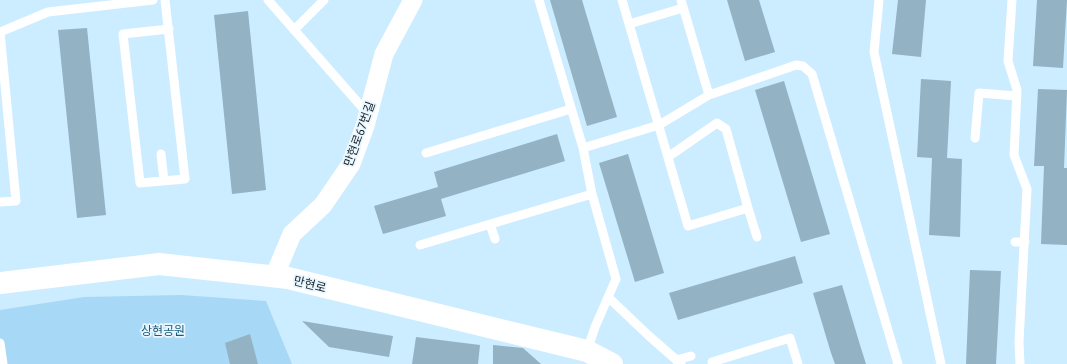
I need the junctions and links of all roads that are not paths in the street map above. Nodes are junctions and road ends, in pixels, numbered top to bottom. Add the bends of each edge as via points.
1 (152, 0) edge
2 (165, 0) edge
3 (268, 0) edge
4 (324, 0) edge
5 (413, 0) edge
6 (539, 0) edge
7 (622, 0) edge
8 (879, 0) edge
9 (1012, 0) edge
10 (682, 4) edge
11 (629, 24) junction
12 (169, 29) junction
13 (294, 30) junction
14 (0, 32) edge
15 (1, 58) edge
16 (709, 95) junction
17 (1017, 96) junction
18 (571, 110) junction
19 (368, 114) junction
20 (659, 125) junction
21 (975, 138) dead end
22 (583, 148) junction
23 (426, 153) dead end
24 (161, 154) dead end
25 (668, 157) junction
26 (164, 181) junction
27 (592, 194) junction
28 (0, 202) edge
29 (748, 208) junction
30 (490, 224) junction
31 (757, 237) dead end
32 (495, 239) dead end
33 (1015, 242) dead end
34 (1025, 242) junction
35 (420, 245) dead end
36 (274, 277) junction
37 (0, 283) edge
38 (608, 297) junction
39 (0, 343) edge
40 (691, 356) dead end
41 (587, 358) edge
42 (679, 362) edge
43 (712, 362) dead end
44 (3, 364) edge
45 (612, 364) edge
46 (798, 364) edge
47 (898, 364) edge
48 (941, 364) edge
49 (1020, 364) edge

1 - 14 lane via 48,12
2 - 12 lane
3 - 13 lane
4 - 13 lane
5 - 19 street, 만현로67번길 via 384,54
6 - 18 lane
7 - 11 lane
8 - 48 lane via 874,52
9 - 17 lane via 1008,62
10 - 11 lane
10 - 16 lane
11 - 20 lane
12 - 26 lane via 185,179
12 - 26 lane via 123,34 140,183
13 - 19 lane
14 - 15 lane
15 - 28 lane via 16,201
16 - 20 lane
16 - 47 lane via 796,65 803,66 812,74
17 - 21 lane via 979,93
17 - 34 lane via 1014,155 1027,189
18 - 22 lane
18 - 23 lane
19 - 36 street, 만현로67번길 via 351,164 323,204 292,234
20 - 22 lane
20 - 25 lane
22 - 27 lane
24 - 26 lane
25 - 29 lane via 688,226
25 - 29 lane via 717,123 726,129
27 - 30 lane
27 - 38 lane via 616,279
29 - 31 lane
30 - 32 lane
30 - 35 lane
33 - 34 lane
34 - 49 lane
36 - 37 street, 만현로 via 159,264
36 - 41 street, 만현로 via 296,280
38 - 41 lane
38 - 42 lane
39 - 44 lane
40 - 42 lane
41 - 45 street, 만현로
43 - 46 lane via 790,338

